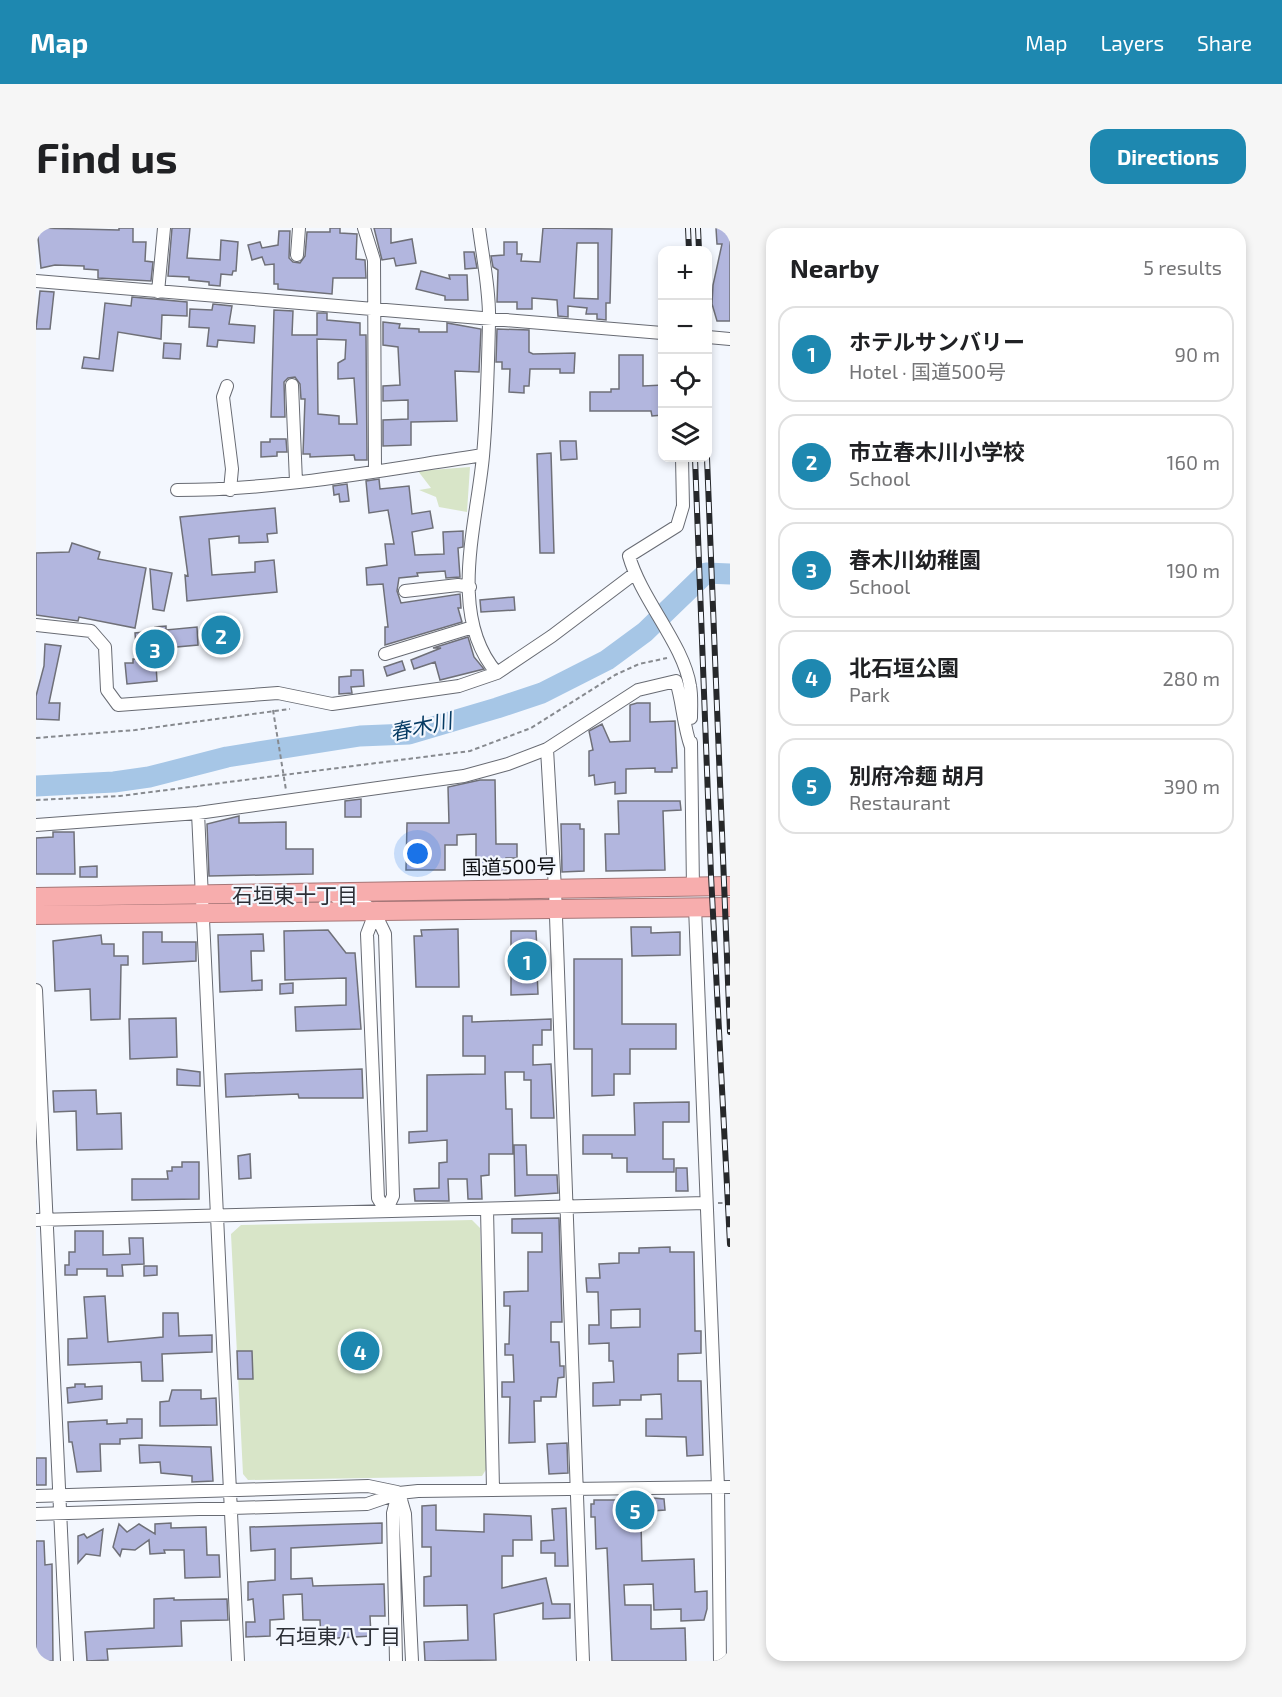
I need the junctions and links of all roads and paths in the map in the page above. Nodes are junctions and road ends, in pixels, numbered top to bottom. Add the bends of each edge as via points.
1 (164, 228) edge
2 (299, 228) edge
3 (364, 228) edge
4 (479, 228) edge
5 (297, 255) dead end
6 (36, 281) edge
7 (158, 292) junction
8 (373, 311) junction
9 (490, 320) junction
10 (658, 333) edge
11 (712, 337) edge
12 (730, 339) edge
13 (292, 385) dead end
14 (227, 386) dead end
15 (483, 455) junction
16 (682, 462) edge
17 (375, 471) junction
18 (296, 482) junction
19 (177, 490) dead end
20 (230, 490) junction
21 (635, 576) junction
22 (470, 587) junction
23 (405, 591) dead end
24 (36, 625) edge
25 (473, 627) junction
26 (385, 654) dead end
27 (679, 656) junction
28 (497, 673) junction
29 (297, 708) dead end
30 (273, 710) junction
31 (36, 738) edge
32 (691, 747) junction
33 (547, 749) junction
34 (284, 775) junction
35 (287, 798) junction
36 (36, 800) edge
37 (198, 813) junction
38 (36, 825) edge
39 (730, 886) edge
40 (693, 888) junction
41 (555, 889) junction
42 (402, 891) junction
43 (318, 892) junction
44 (36, 897) edge
45 (202, 903) junction
46 (695, 907) junction
47 (730, 907) edge
48 (556, 909) junction
49 (375, 911) junction
50 (36, 915) edge
51 (36, 990) edge
52 (706, 1203) junction
53 (566, 1207) junction
54 (487, 1209) junction
55 (386, 1211) junction
56 (216, 1216) junction
57 (41, 1220) edge
58 (724, 1487) edge
59 (493, 1489) junction
60 (576, 1490) junction
61 (228, 1491) junction
62 (399, 1492) junction
63 (59, 1495) junction
64 (36, 1496) edge
65 (229, 1509) junction
66 (60, 1514) junction
67 (36, 1515) edge
68 (67, 1661) edge
69 (238, 1661) edge
70 (396, 1661) edge
71 (412, 1661) edge
72 (583, 1661) edge
73 (720, 1661) edge

1 - 7 street
2 - 5 street
3 - 8 street via 374,260
4 - 9 street
6 - 7 street
7 - 8 street
8 - 9 street
8 - 17 street
9 - 10 street
9 - 15 street
11 - 12 street
13 - 18 street
14 - 20 street via 223,397 232,469
15 - 17 street
15 - 22 street
16 - 21 street via 683,506 677,526 629,556
17 - 18 street
18 - 20 street
19 - 20 street
21 - 27 street
21 - 28 street
22 - 23 street
22 - 25 street
24 - 28 street via 91,631 105,647 107,690 118,705 278,693 332,704 441,690
25 - 26 street
25 - 28 street
27 - 32 street via 690,685
27 - 34 path via 639,664 531,728 470,751
29 - 30 path
30 - 31 path via 135,730
30 - 34 path
32 - 33 street via 676,681 638,690
32 - 40 street
33 - 35 street via 464,776
33 - 41 street
34 - 35 path
34 - 36 path via 120,796
35 - 37 street
37 - 38 street
37 - 45 street
39 - 40 highway, 国道500号
40 - 41 highway, 国道500号
41 - 42 highway, 国道500号
41 - 48 street
42 - 43 highway, 国道500号
42 - 49 street via 388,896
43 - 45 highway, 国道500号
43 - 49 street via 365,903
44 - 45 highway, 国道500号
45 - 49 highway, 国道500号
45 - 50 highway, 国道500号
45 - 56 street
46 - 47 highway, 国道500号
46 - 48 highway, 国道500号
46 - 52 street
48 - 49 highway, 国道500号
48 - 53 street
49 - 55 street via 385,934 393,1196
49 - 55 street via 367,934 378,1198
51 - 57 street
52 - 53 street
52 - 58 street
53 - 54 street
53 - 60 street
54 - 55 street
54 - 59 street
55 - 56 street
56 - 57 street
56 - 61 street
57 - 63 street
58 - 60 street
58 - 73 street
59 - 60 street
59 - 62 street
60 - 72 street
61 - 62 street via 368,1486
61 - 63 street
61 - 65 street
62 - 65 street via 367,1504
62 - 70 street via 393,1513
62 - 71 street via 405,1514
63 - 64 street
63 - 66 street
65 - 66 street
65 - 69 street
66 - 67 street
66 - 68 street

